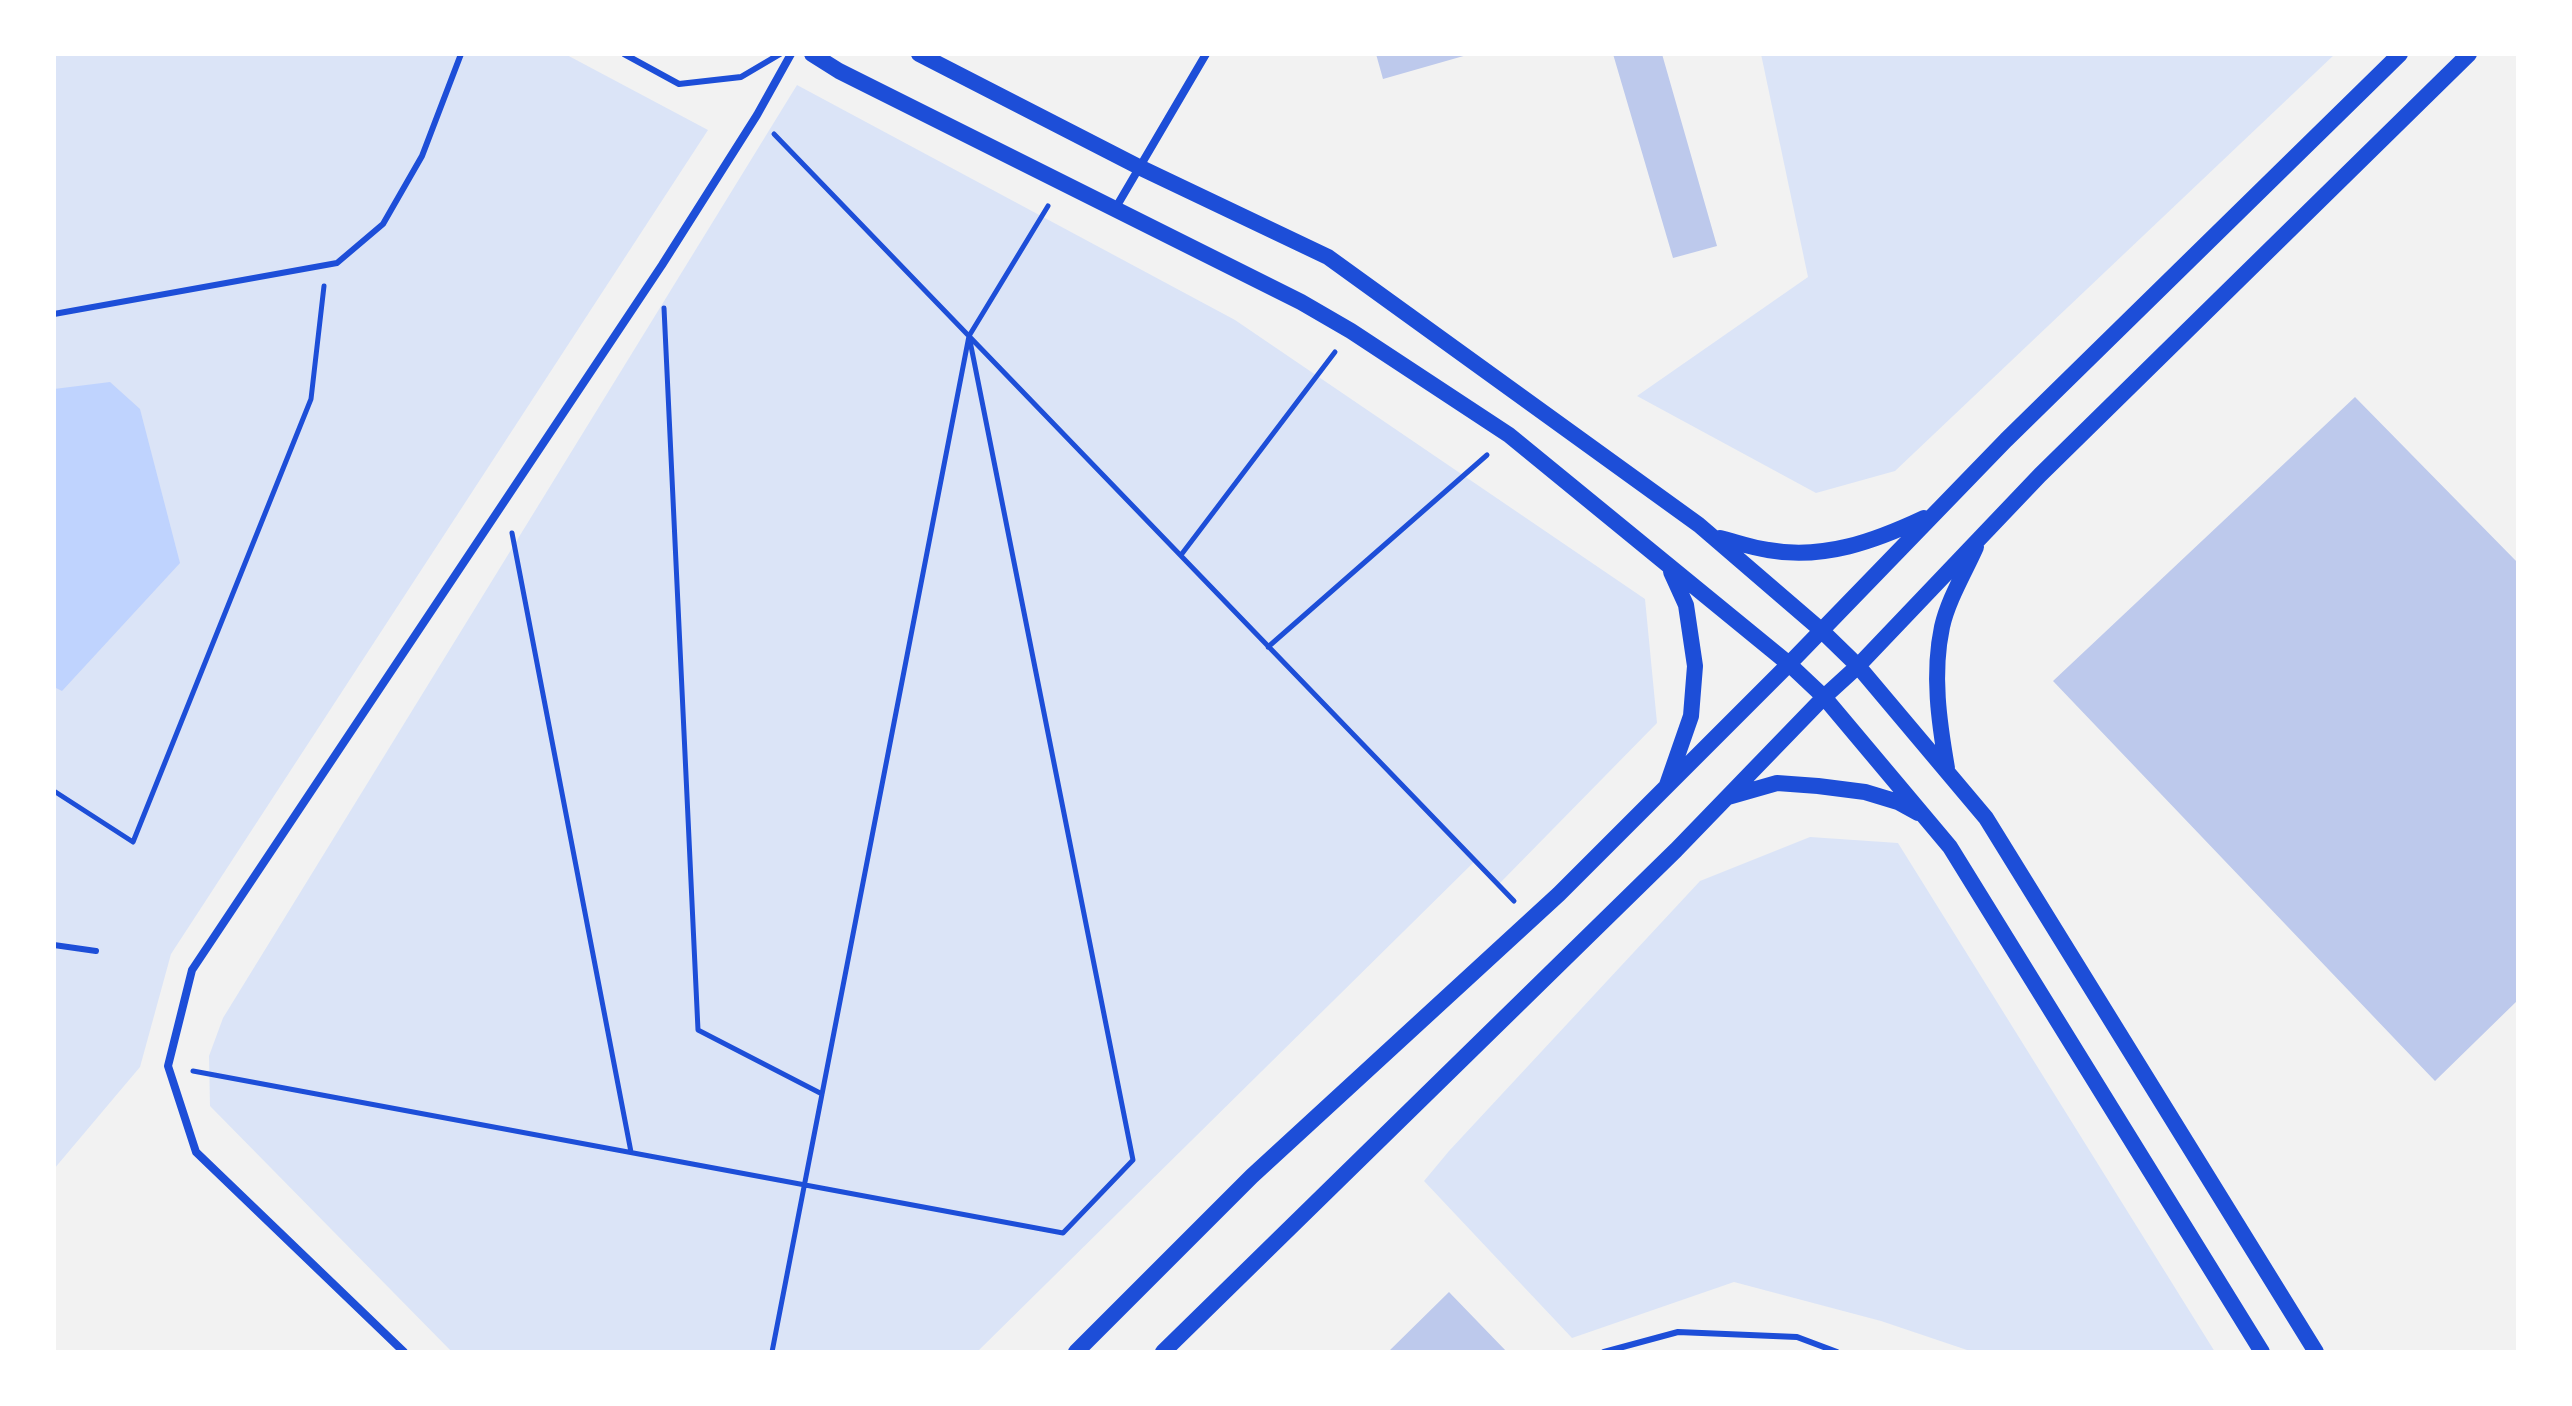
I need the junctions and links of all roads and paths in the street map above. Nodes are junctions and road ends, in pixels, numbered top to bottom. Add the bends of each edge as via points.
1 (461, 54) edge
2 (624, 54) edge
3 (780, 54) edge
4 (791, 54) edge
5 (812, 54) edge
6 (919, 54) edge
7 (1206, 54) edge
8 (2400, 54) edge
9 (2469, 54) edge
10 (757, 115) junction
11 (1139, 167) junction
12 (1062, 183) junction
13 (1114, 210) junction
14 (662, 265) junction
15 (326, 266) junction
16 (54, 314) edge
17 (1351, 331) junction
18 (969, 336) junction
19 (1509, 435) junction
20 (506, 500) junction
21 (1936, 512) junction
22 (1981, 535) junction
23 (1714, 536) junction
24 (1181, 555) junction
25 (1669, 567) junction
26 (1821, 630) junction
27 (1268, 647) junction
28 (1789, 664) junction
29 (1858, 666) junction
30 (1824, 697) junction
31 (1947, 769) junction
32 (1666, 788) junction
33 (54, 791) edge
34 (1727, 797) junction
35 (1929, 819) junction
36 (1531, 919) junction
37 (54, 945) edge
38 (96, 951) dead end
39 (168, 1066) junction
40 (822, 1094) junction
41 (631, 1152) junction
42 (805, 1185) junction
43 (404, 1352) edge
44 (772, 1352) edge
45 (1076, 1352) edge
46 (1163, 1352) edge
47 (1604, 1352) edge
48 (1837, 1352) edge
49 (2262, 1352) edge
50 (2316, 1352) edge

1 - 15 lane via 422,156 383,224 337,263
2 - 3 lane via 679,84 741,77
4 - 10 street
5 - 12 main road
6 - 11 main road
7 - 11 street
8 - 21 main road
9 - 22 main road
10 - 14 street
10 - 18 path
11 - 13 street
11 - 23 main road via 1328,257
12 - 13 main road
12 - 18 path
13 - 17 main road
14 - 20 street
14 - 40 path via 698,1030
15 - 16 lane
15 - 33 path via 311,399 133,842
17 - 19 main road
17 - 24 path
18 - 24 path
18 - 40 path
18 - 42 path via 1133,1160 1063,1233
19 - 25 main road
19 - 27 path
20 - 39 street via 192,970
20 - 41 path
21 - 23 main road via 1882,538 1813,554 1769,551
21 - 26 main road
22 - 29 main road
22 - 31 main road via 1942,625 1937,677
23 - 26 main road
24 - 27 path
25 - 28 main road
25 - 32 main road via 1686,605 1695,666 1691,716
26 - 28 main road
26 - 29 main road
27 - 36 path
28 - 30 main road
28 - 32 main road
29 - 30 main road
29 - 31 main road
30 - 34 main road
30 - 35 main road
31 - 50 main road via 1986,818
32 - 36 main road
34 - 35 main road via 1777,783 1818,786 1865,792
34 - 46 main road
35 - 49 main road
36 - 45 main road via 1252,1176
37 - 38 lane
39 - 41 path
39 - 43 street via 196,1152
40 - 42 path
41 - 42 path
42 - 44 path
47 - 48 lane via 1678,1332 1797,1337

